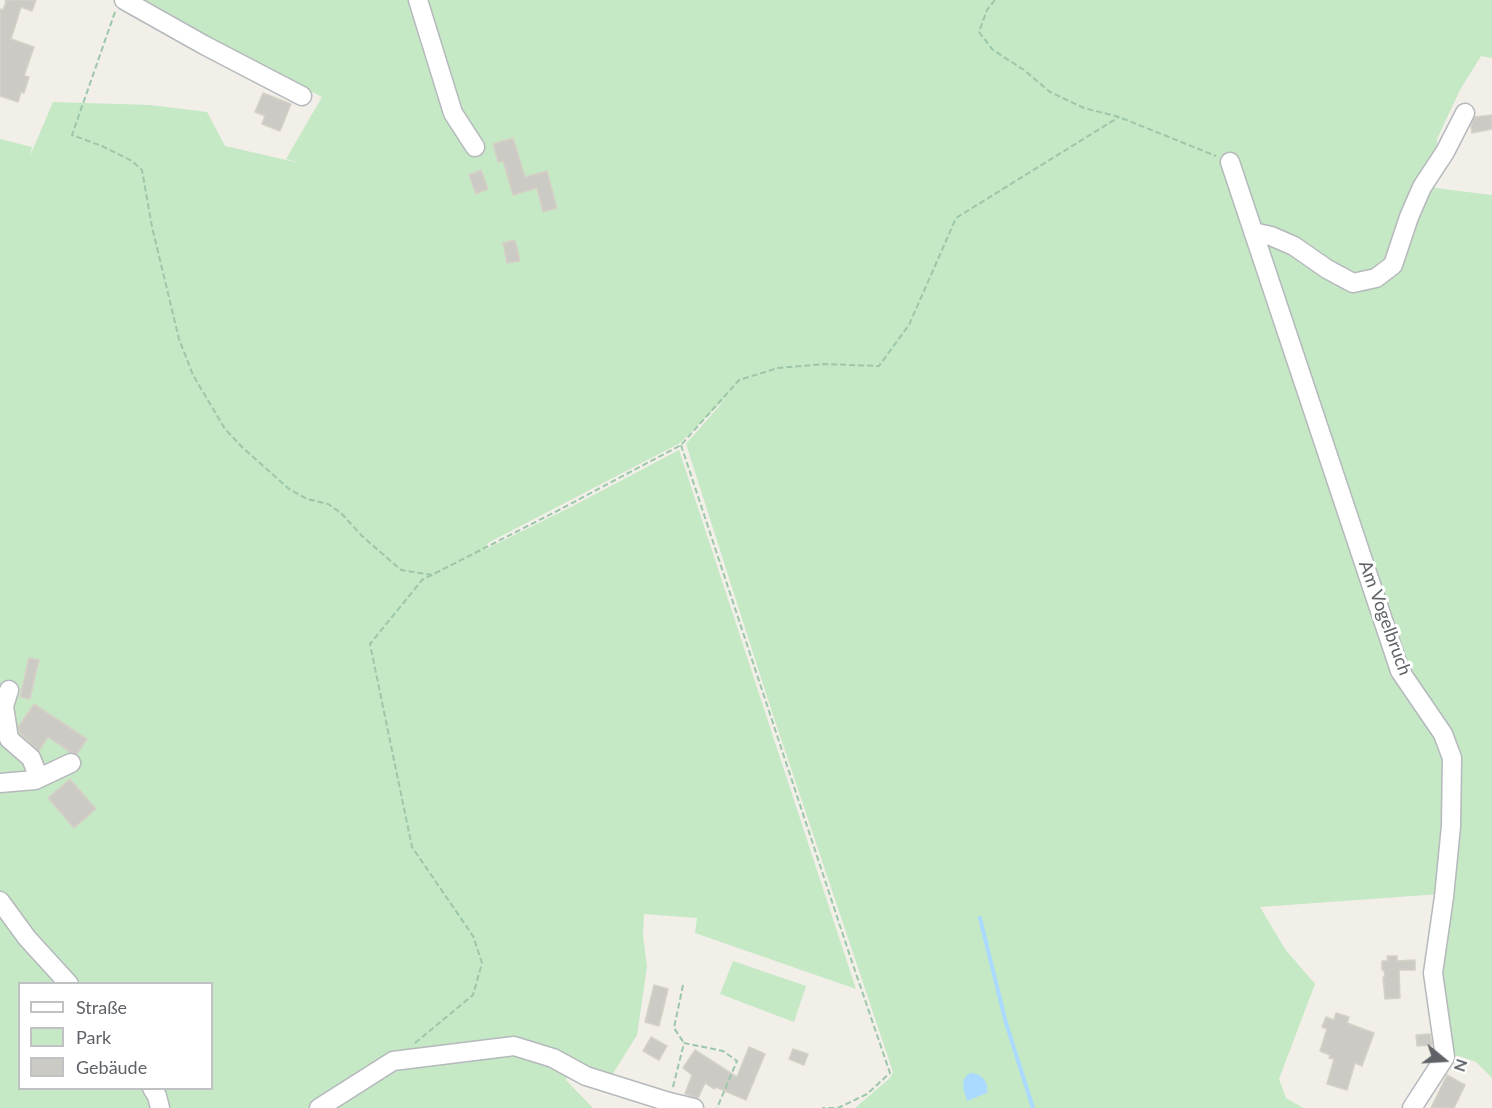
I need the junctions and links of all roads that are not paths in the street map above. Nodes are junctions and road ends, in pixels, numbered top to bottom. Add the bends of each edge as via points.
1 (418, 0) edge
2 (120, 6) edge
3 (302, 96) dead end
4 (1465, 113) dead end
5 (474, 147) dead end
6 (1230, 162) road end
7 (1253, 232) junction
8 (9, 690) dead end
9 (71, 763) dead end
10 (39, 778) junction
11 (0, 783) edge
12 (0, 901) edge
13 (67, 982) edge
14 (153, 1090) edge
15 (160, 1108) edge
16 (319, 1108) edge
17 (693, 1108) edge
18 (1412, 1108) edge

1 - 5 street via 453,113
2 - 3 street
4 - 7 street via 1422,187 1393,265 1376,278 1353,283 1294,246
6 - 7 street, Am Vogelbruch
7 - 18 street, Am Vogelbruch via 1400,672 1443,734 1452,758 1451,826 1433,973 1445,1057
8 - 10 street via 4,706 9,739 31,758
9 - 10 street
10 - 11 street
12 - 13 street
14 - 15 street
16 - 17 street via 393,1061 514,1046 553,1058 586,1076

